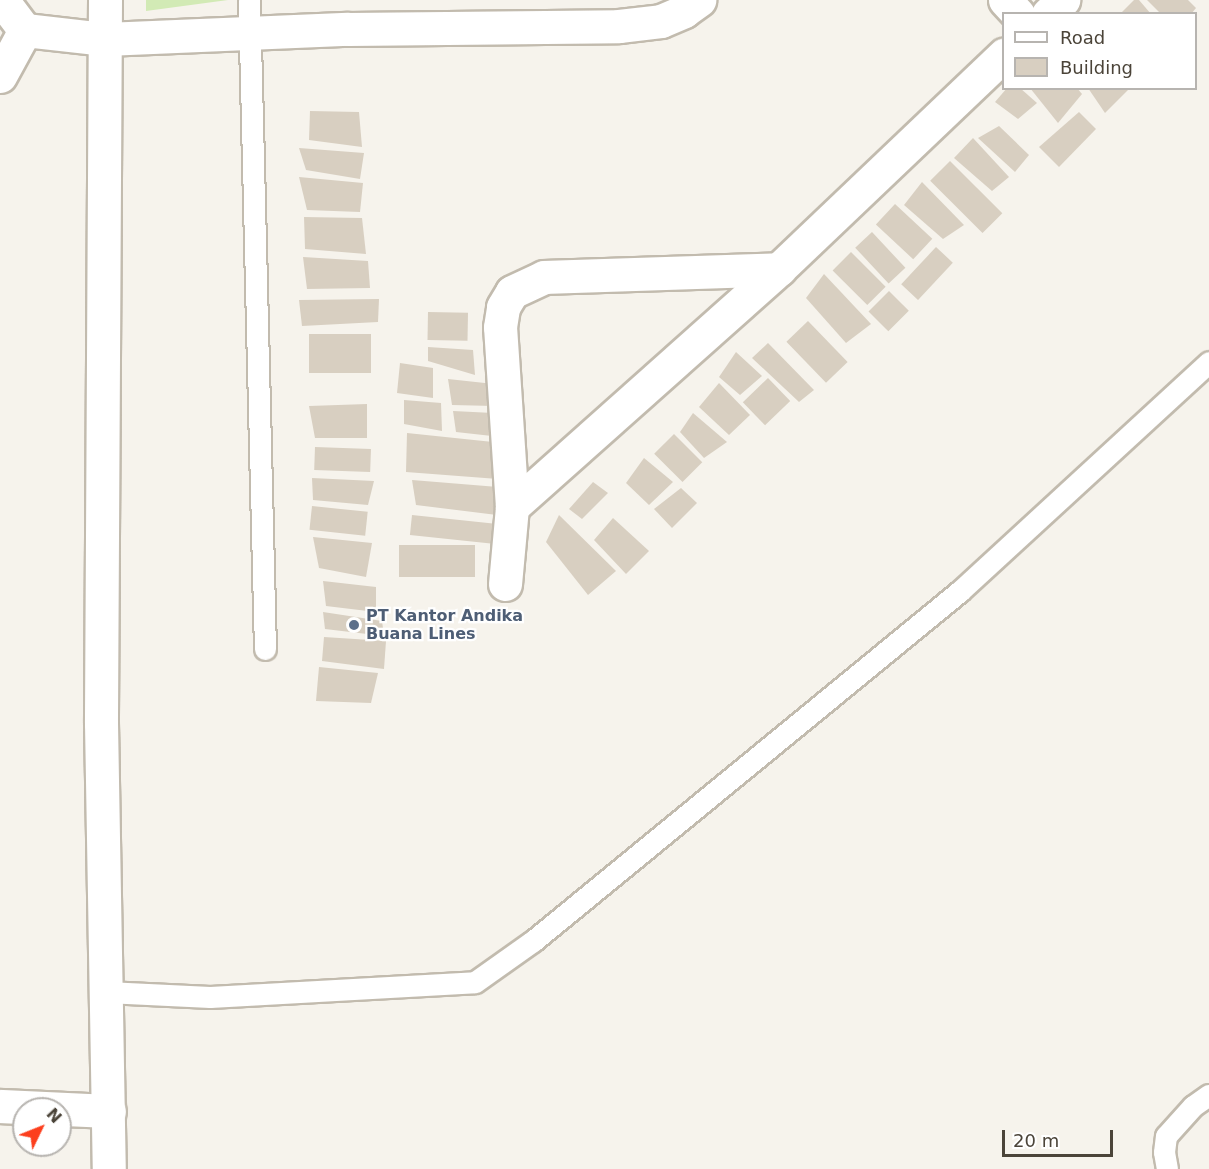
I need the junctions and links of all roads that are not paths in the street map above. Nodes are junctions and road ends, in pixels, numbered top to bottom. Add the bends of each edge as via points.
1 (2, 0) edge
2 (105, 0) edge
3 (249, 0) edge
4 (699, 0) edge
5 (1005, 0) edge
6 (1063, 0) edge
7 (1015, 12) edge
8 (1050, 12) edge
9 (25, 30) junction
10 (248, 33) junction
11 (105, 39) junction
12 (1002, 57) edge
13 (0, 76) edge
14 (778, 269) junction
15 (1209, 362) edge
16 (512, 507) junction
17 (505, 584) dead end
18 (265, 649) dead end
19 (106, 992) junction
20 (1209, 1095) edge
21 (0, 1106) edge
22 (109, 1111) junction
23 (109, 1169) edge
24 (1167, 1169) edge

1 - 9 street
2 - 11 street
3 - 10 lane
4 - 10 street via 661,21 620,26
5 - 7 street
6 - 8 street
9 - 11 street
9 - 13 street
10 - 11 street
10 - 18 lane
11 - 19 street via 101,723
12 - 14 street
14 - 16 street
14 - 16 street via 544,277 512,292 503,308 501,327
15 - 19 lane via 960,591 533,941 475,982 210,996
16 - 17 street
19 - 22 street
20 - 24 lane via 1193,1106 1166,1136
21 - 22 street
22 - 23 street

